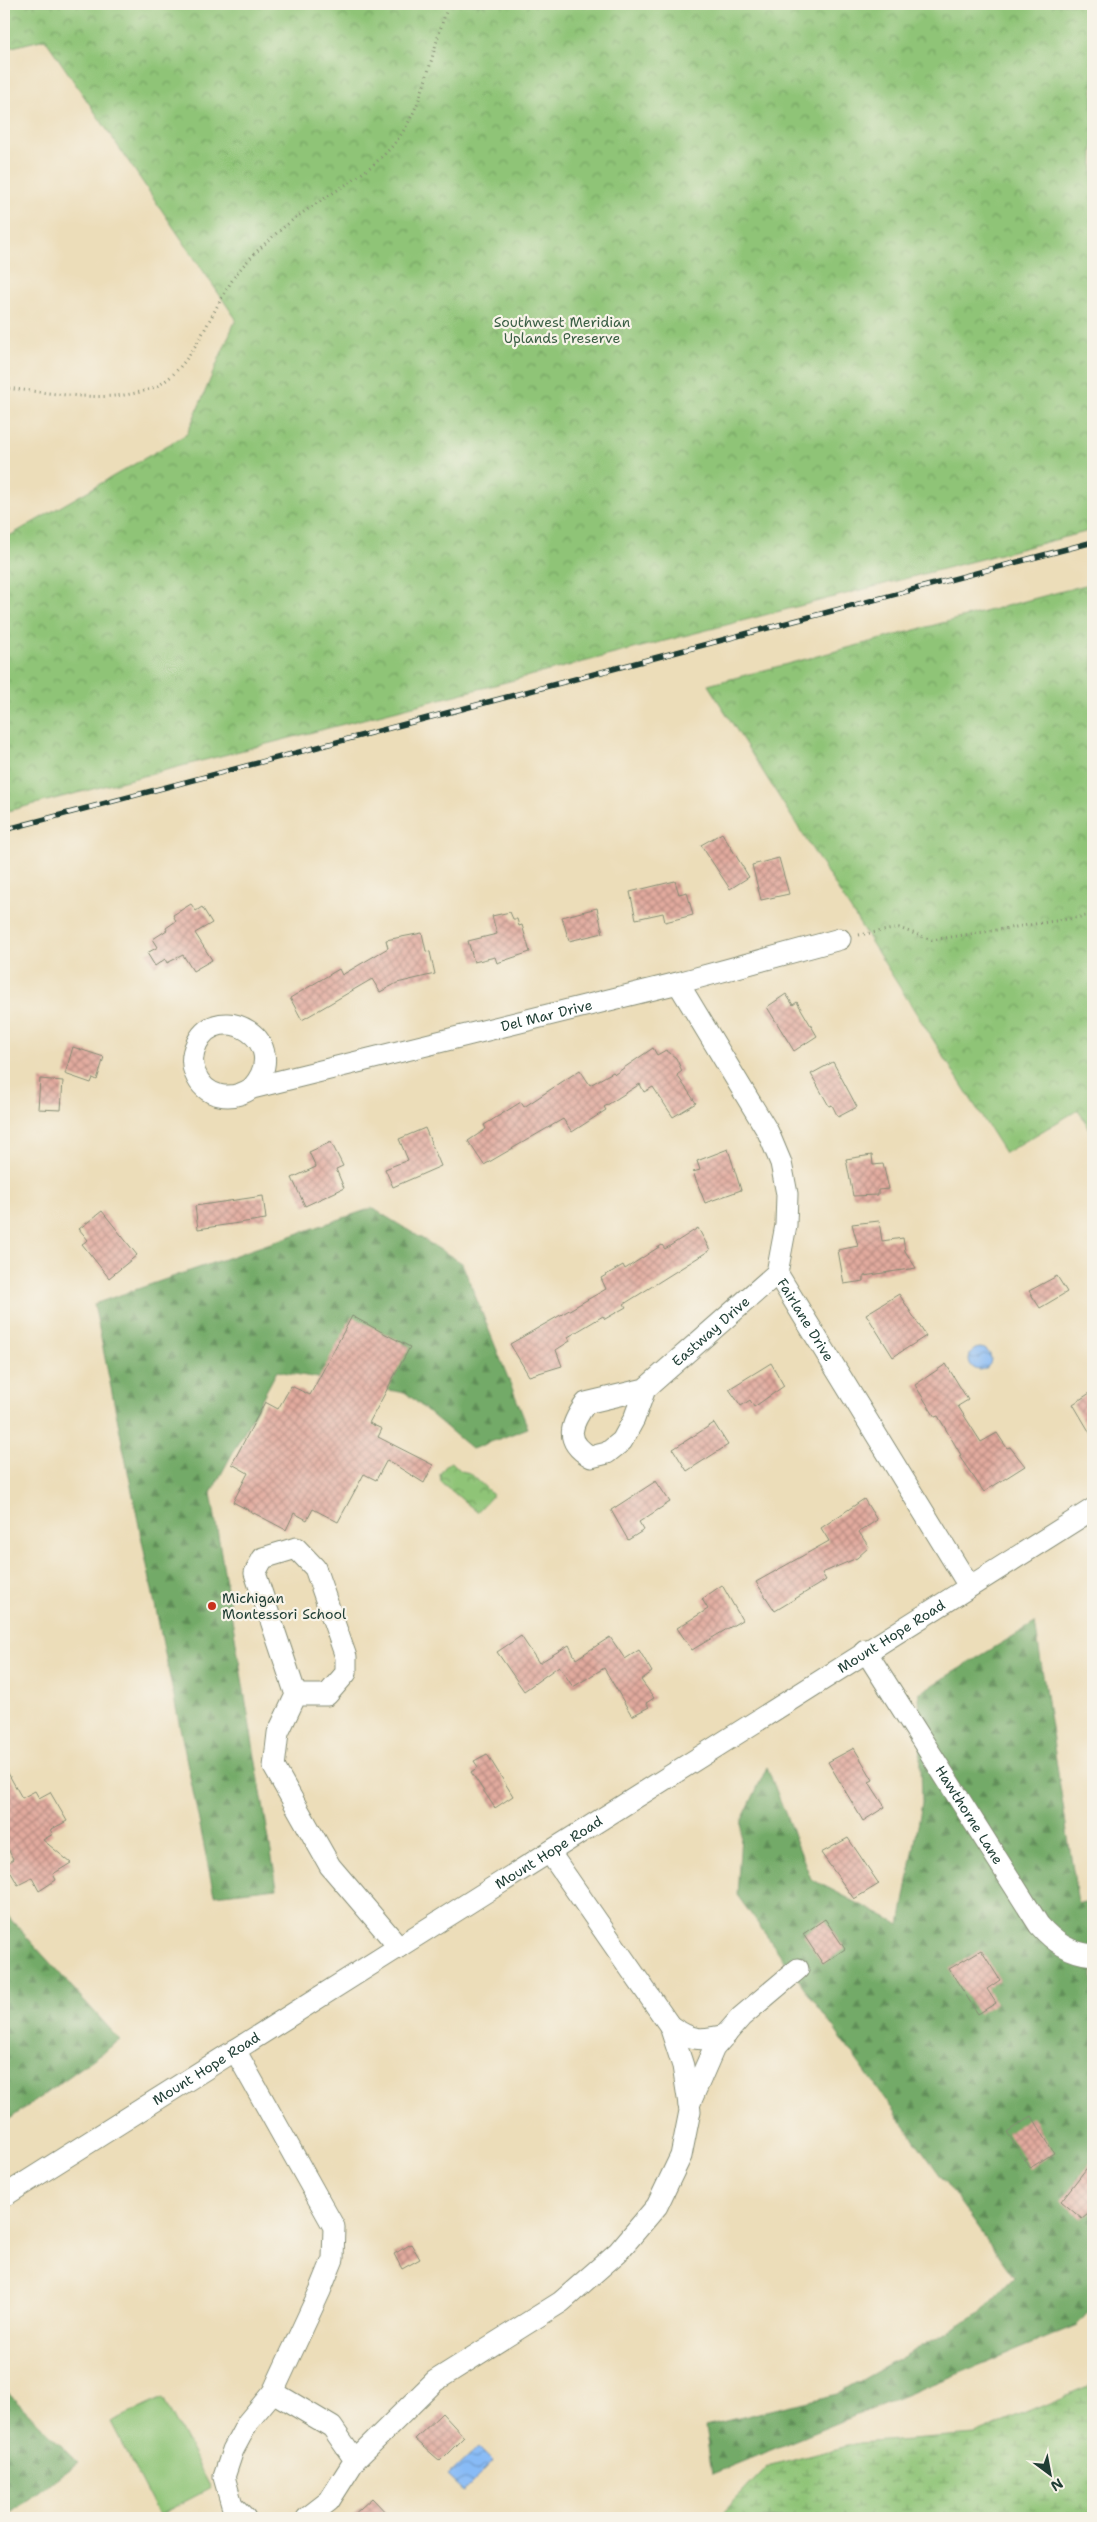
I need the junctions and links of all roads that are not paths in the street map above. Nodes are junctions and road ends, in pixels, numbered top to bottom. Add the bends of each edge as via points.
1 (840, 939) road end
2 (678, 983) junction
3 (252, 1088) dead end
4 (776, 1273) junction
5 (645, 1390) dead end
6 (1093, 1509) edge
7 (969, 1586) junction
8 (865, 1650) junction
9 (296, 1695) junction
10 (550, 1852) junction
11 (400, 1948) junction
12 (1093, 1955) edge
13 (798, 1969) dead end
14 (670, 2026) junction
15 (726, 2035) junction
16 (235, 2050) junction
17 (689, 2105) junction
18 (4, 2196) edge
19 (273, 2392) junction
20 (355, 2460) junction
21 (245, 2518) edge
22 (307, 2518) edge

1 - 2 street, Del Mar Drive
2 - 3 street, Del Mar Drive
2 - 4 street, Fairlane Drive via 768,1132 781,1163 787,1194 786,1225
4 - 5 street, Eastway Drive
4 - 7 street, Fairlane Drive
6 - 7 street, Mount Hope Road
7 - 8 street, Mount Hope Road
8 - 10 street, Mount Hope Road
8 - 12 street, Hawthorne Lane via 1039,1925 1062,1946
9 - 9 street via 327,1695 346,1673 346,1657 315,1568 296,1548 263,1558 256,1573
9 - 11 street via 278,1733 274,1768 330,1866
10 - 11 street, Mount Hope Road
10 - 14 street
11 - 16 street, Mount Hope Road
13 - 15 street via 741,2017
14 - 15 street via 695,2040
14 - 17 street via 683,2066
15 - 17 street via 707,2060
16 - 18 street, Mount Hope Road
16 - 19 street via 334,2227 333,2259
17 - 20 street via 681,2156 669,2181 656,2206 618,2252 561,2302 435,2381
19 - 20 street via 332,2427
19 - 21 street via 248,2422 233,2450 224,2477 232,2505
20 - 22 street via 329,2501

